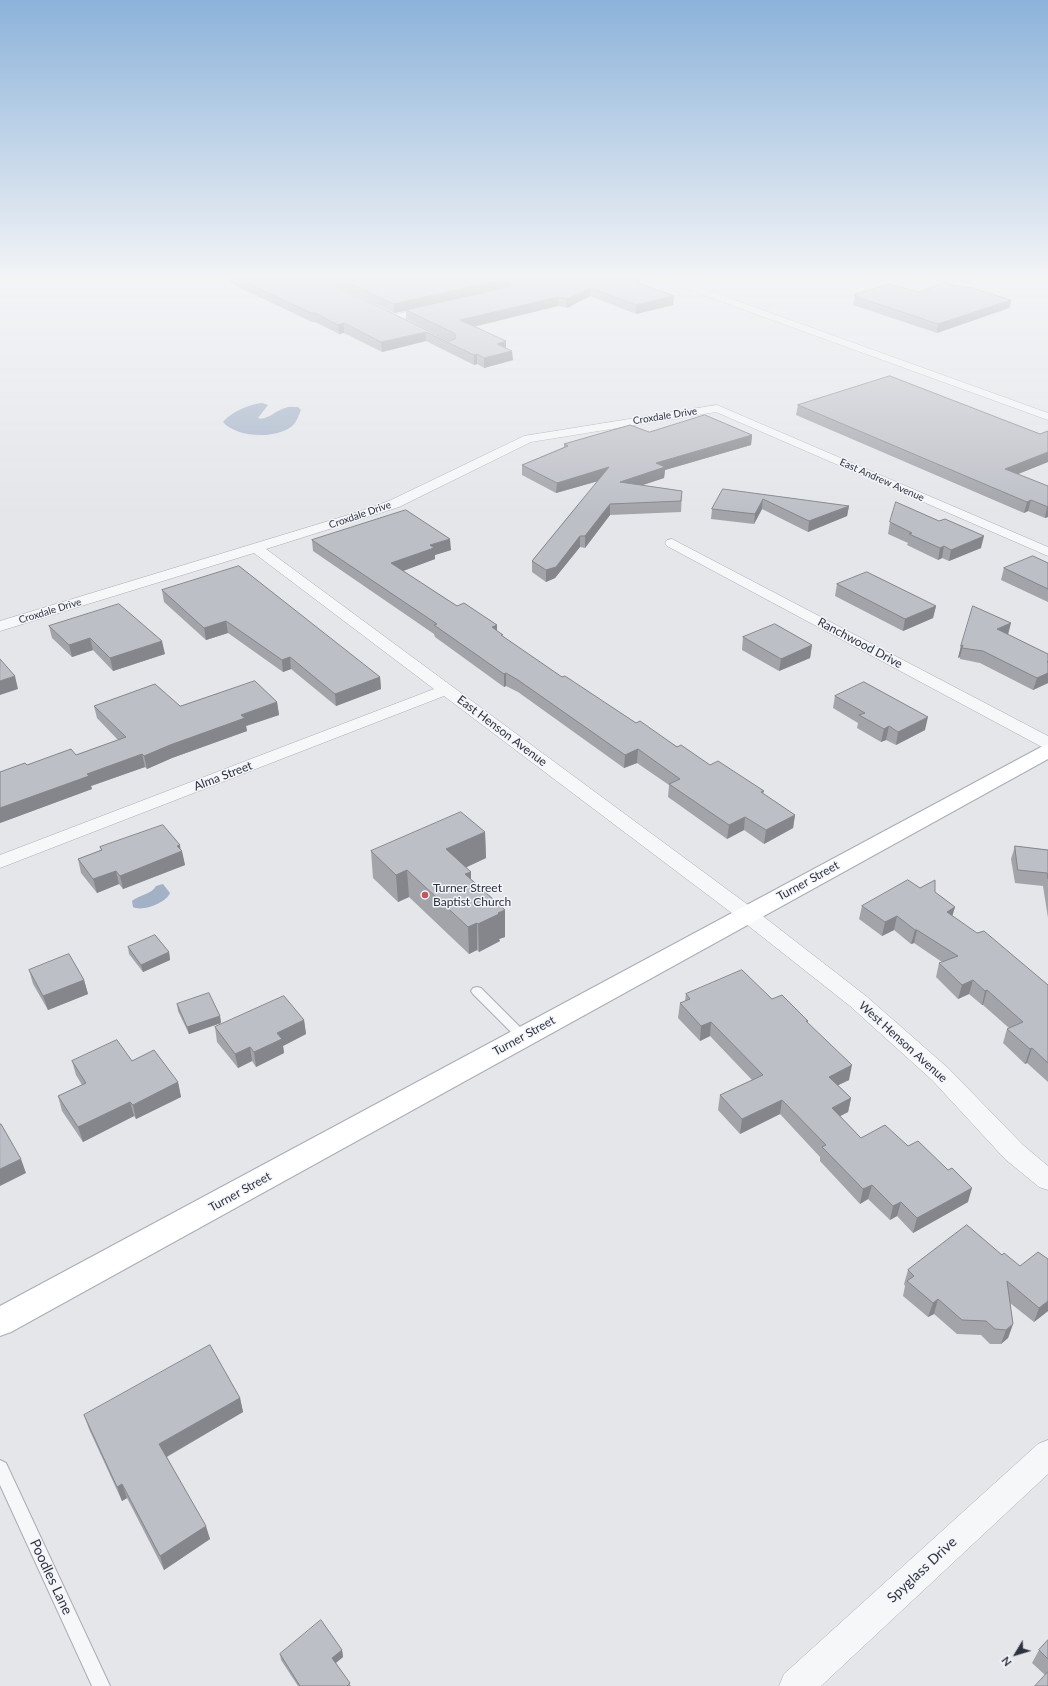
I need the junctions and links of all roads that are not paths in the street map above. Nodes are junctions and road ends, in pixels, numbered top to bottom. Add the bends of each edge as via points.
1 (882, 357) edge
2 (717, 408) joint
3 (1048, 417) edge
4 (672, 543) dead end
5 (256, 548) junction
6 (1048, 552) edge
7 (0, 626) edge
8 (446, 690) junction
9 (1048, 743) edge
10 (1048, 751) edge
11 (0, 862) edge
12 (748, 914) junction
13 (477, 991) dead end
14 (523, 1037) junction
15 (1048, 1180) edge
16 (0, 1322) edge
17 (1048, 1454) edge
18 (0, 1468) edge
19 (101, 1686) edge
20 (796, 1686) edge

1 - 3 street
2 - 5 street, Croxdale Drive via 528,439 394,504
2 - 6 street, East Andrew Avenue
4 - 9 street, Ranchwood Drive
5 - 7 street, Croxdale Drive
5 - 8 street, East Henson Avenue
8 - 11 street, Alma Street
8 - 12 street, East Henson Avenue
10 - 12 street, Turner Street
12 - 14 street, Turner Street
12 - 15 street, West Henson Avenue via 858,1001 940,1074 1014,1152
13 - 14 lane
14 - 16 street, Turner Street
17 - 20 street, Spyglass Drive
18 - 19 lane, Poodles Lane

